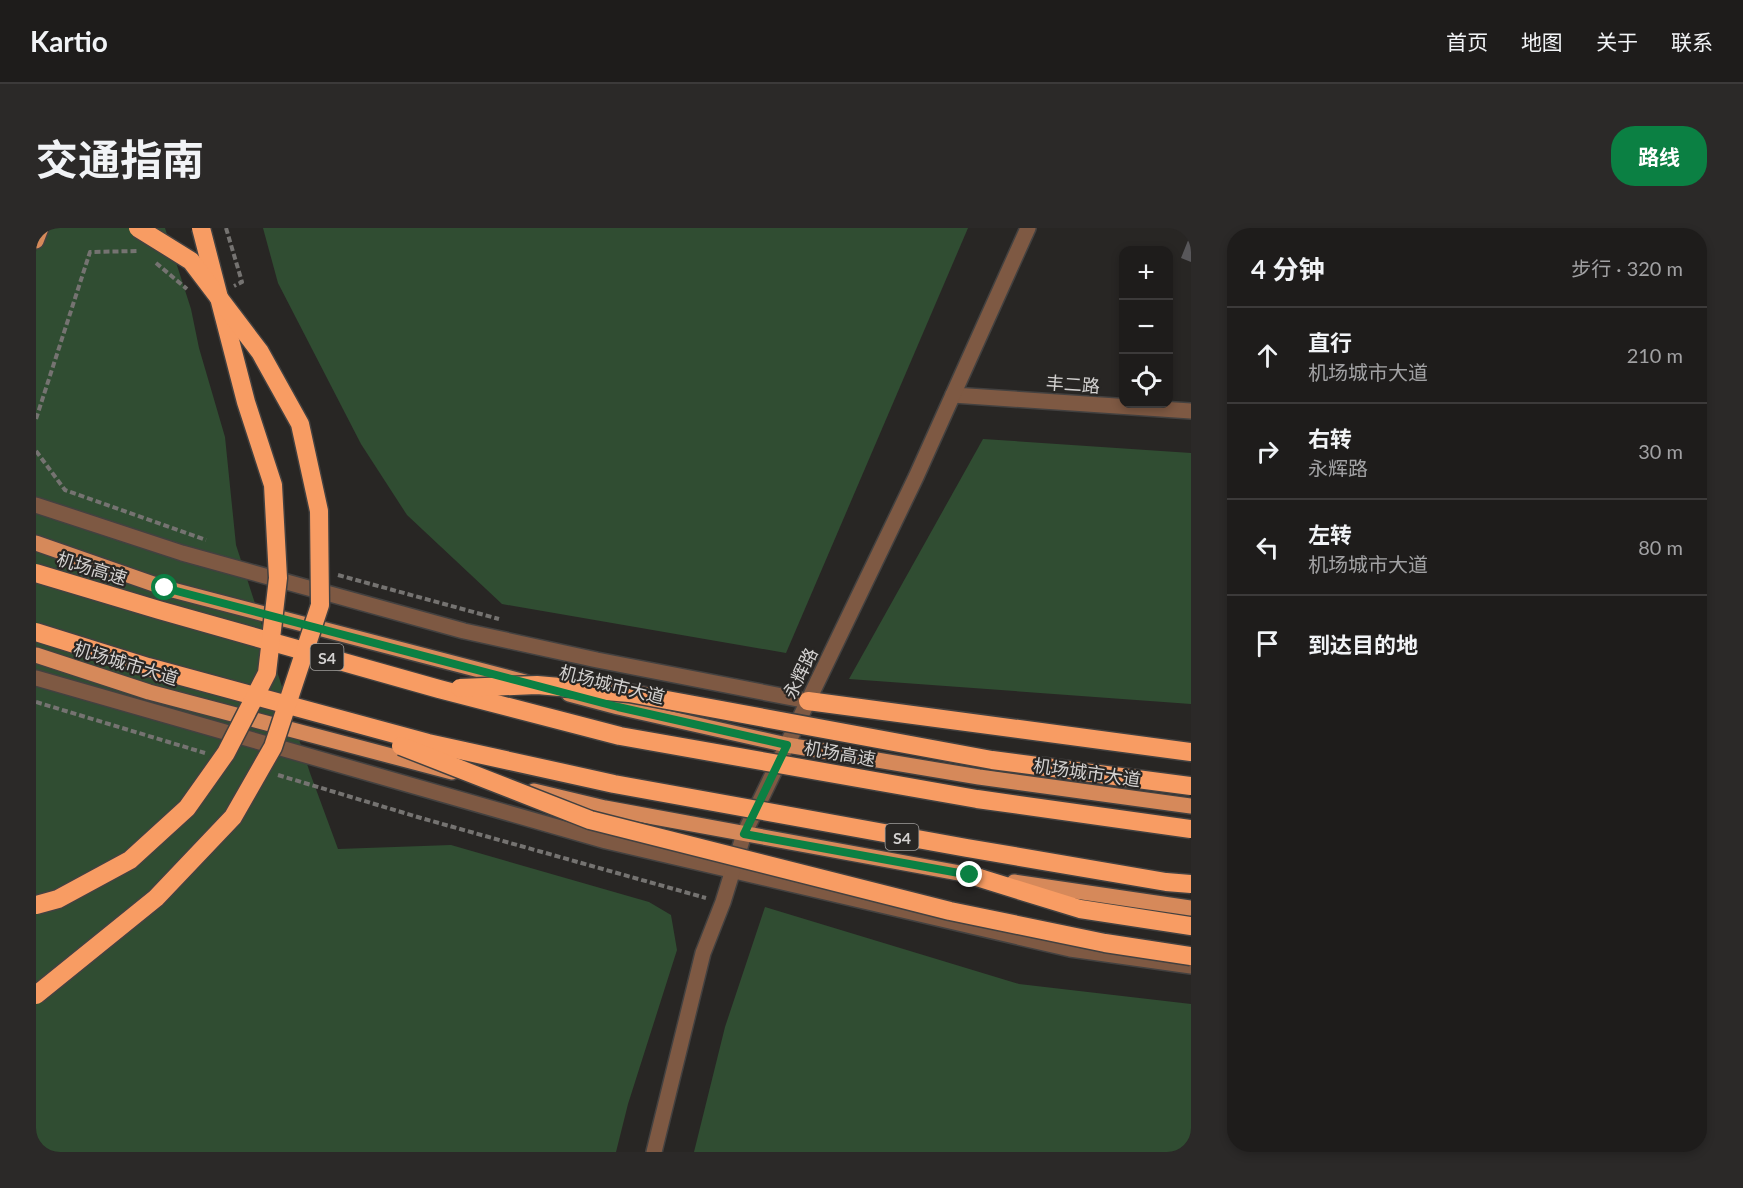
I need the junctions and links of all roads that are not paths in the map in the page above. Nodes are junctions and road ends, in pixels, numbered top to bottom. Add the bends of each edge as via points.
1 (40, 228) edge
2 (138, 228) edge
3 (201, 228) edge
4 (1028, 228) edge
5 (36, 241) edge
6 (953, 395) junction
7 (1191, 411) edge
8 (36, 505) edge
9 (36, 543) edge
10 (36, 573) edge
11 (36, 632) edge
12 (36, 656) edge
13 (36, 678) edge
14 (439, 689) junction
15 (808, 701) junction
16 (310, 711) junction
17 (787, 745) junction
18 (1191, 752) edge
19 (1191, 786) edge
20 (1191, 806) edge
21 (1191, 830) edge
22 (744, 834) junction
23 (732, 871) junction
24 (970, 875) junction
25 (1191, 884) edge
26 (36, 905) edge
27 (1191, 908) edge
28 (1191, 926) edge
29 (1191, 956) edge
30 (1191, 966) edge
31 (36, 995) edge
32 (654, 1152) edge

1 - 5 main road
2 - 31 highway, bridge via 192,261 261,352 300,424 319,511 320,605 273,747 233,817 156,898
3 - 26 highway, bridge via 246,402 273,486 278,578 267,673 226,753 187,808 130,860 58,899
4 - 6 street, 永辉路
6 - 7 street, 丰二路
6 - 15 street, 永辉路
8 - 15 street via 182,553 464,631
9 - 17 main road, 机场城市大道 via 165,588 618,707
10 - 14 highway, 机场高速 / S4, bridge
11 - 16 highway, S4, bridge
12 - 22 main road, 机场城市大道 via 149,692 421,765 606,808
13 - 23 street via 606,841
14 - 19 highway, bridge via 537,685 629,693 992,760
14 - 21 highway, 机场高速 / S4, bridge via 620,736 977,798
15 - 17 street, 永辉路
15 - 18 highway
16 - 25 highway, S4, bridge via 428,743 615,784
16 - 29 highway, bridge via 590,820 950,911
17 - 20 main road, 机场城市大道
17 - 22 street, 永辉路
22 - 23 street, 永辉路
22 - 24 main road, 机场城市大道
23 - 30 street via 1070,949
23 - 32 street, 永辉路 via 703,953
24 - 27 main road, 机场城市大道
24 - 28 highway via 1080,909

